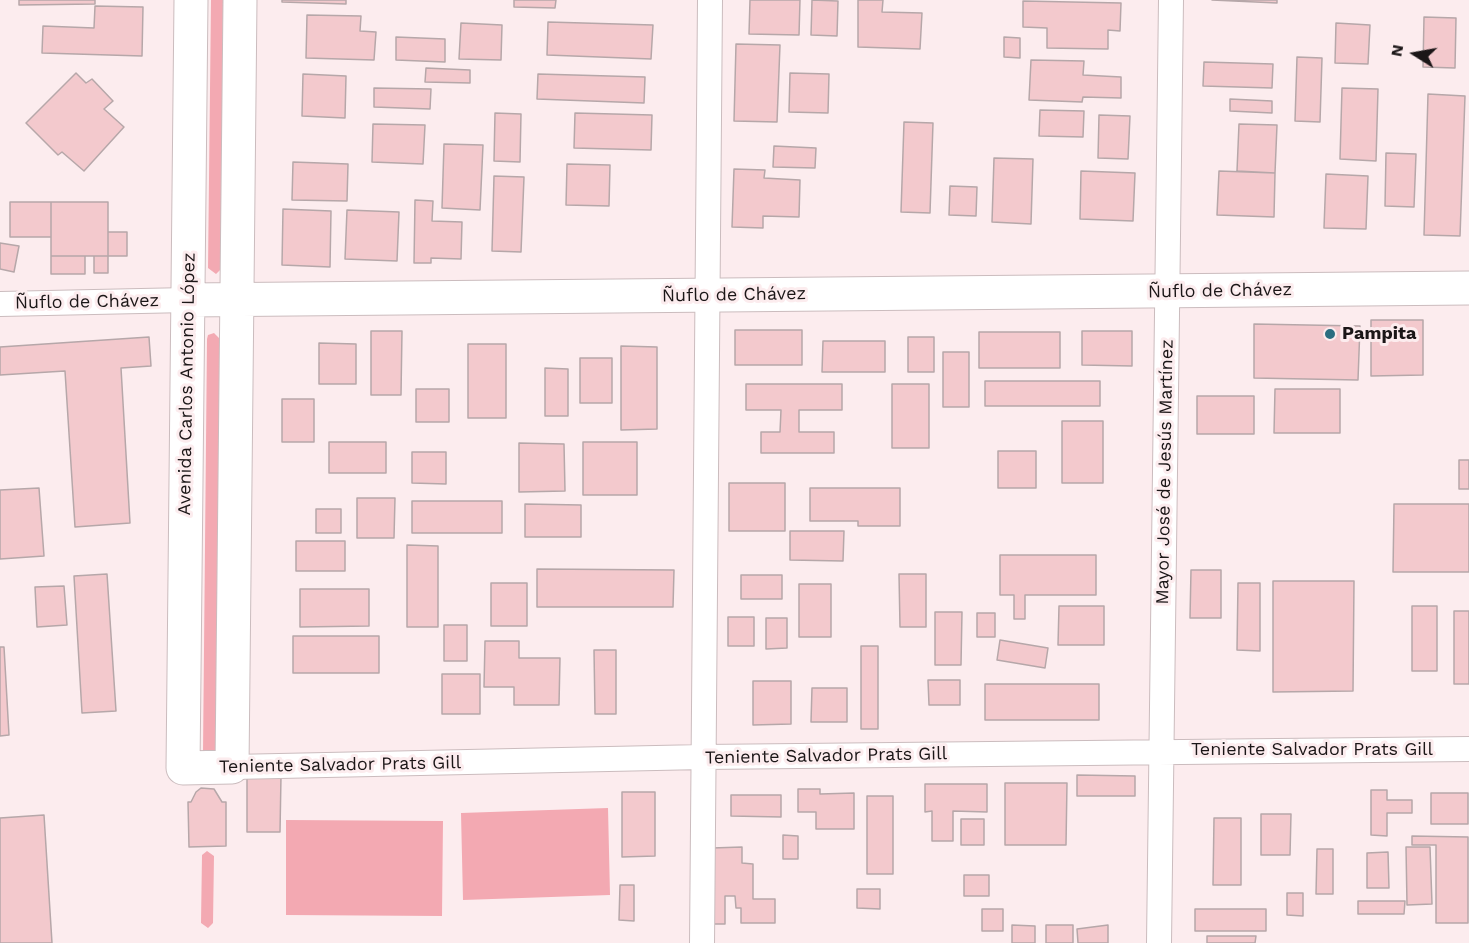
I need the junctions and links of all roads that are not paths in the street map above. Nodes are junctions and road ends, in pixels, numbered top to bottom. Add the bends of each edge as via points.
1 (191, 0) edge
2 (240, 0) edge
3 (710, 0) edge
4 (1171, 0) edge
5 (1469, 288) edge
6 (1168, 291) junction
7 (706, 296) junction
8 (188, 300) junction
9 (237, 300) junction
10 (0, 304) edge
11 (1469, 749) edge
12 (1160, 751) junction
13 (703, 758) junction
14 (183, 768) joint
15 (232, 768) junction
16 (702, 943) edge
17 (1159, 943) edge

1 - 8 main road, Avenida Carlos Antonio López
2 - 9 main road
3 - 7 street
4 - 6 street, Mayor José de Jesús Martínez
5 - 6 main road, Ñuflo de Chávez
6 - 7 main road, Ñuflo de Chávez
6 - 12 street, Mayor José de Jesús Martínez
7 - 9 main road, Ñuflo de Chávez
7 - 13 street
8 - 9 main road, Ñuflo de Chávez
8 - 10 street, Ñuflo de Chávez
8 - 14 main road, Avenida Carlos Antonio López
9 - 15 main road
11 - 12 street, Teniente Salvador Prats Gill
12 - 13 street, Teniente Salvador Prats Gill
12 - 17 street, Mayor José de Jesús Martínez
13 - 15 street, Teniente Salvador Prats Gill
13 - 16 street
14 - 15 main road, Teniente Salvador Prats Gill

